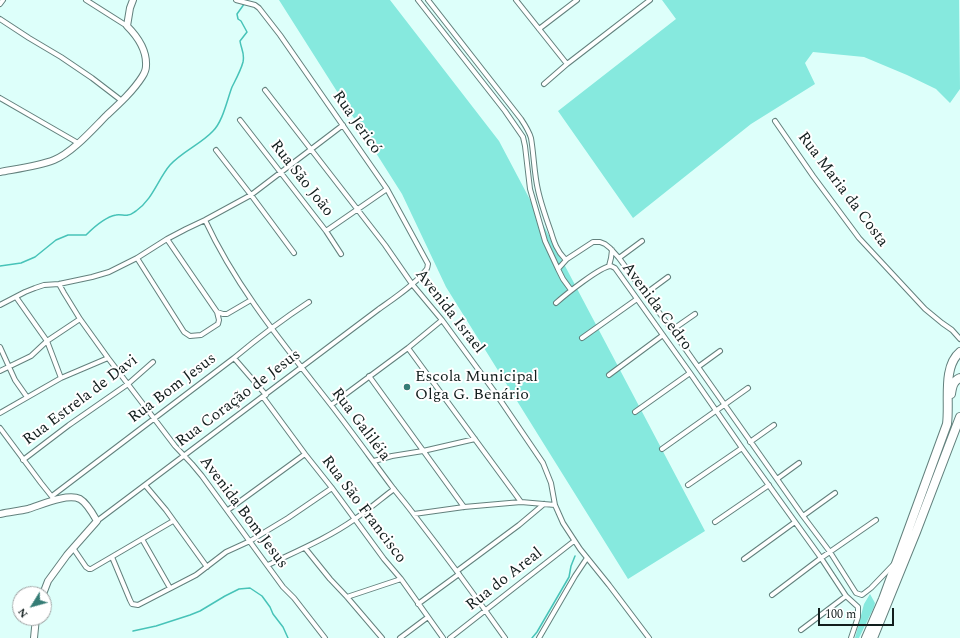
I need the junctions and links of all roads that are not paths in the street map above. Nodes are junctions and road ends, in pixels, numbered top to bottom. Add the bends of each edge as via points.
1 (3, 0) edge
2 (86, 0) edge
3 (133, 0) edge
4 (236, 0) edge
5 (418, 0) edge
6 (516, 0) edge
7 (577, 0) edge
8 (650, 0) edge
9 (430, 1) edge
10 (0, 4) edge
11 (424, 7) junction
12 (0, 19) edge
13 (127, 26) junction
14 (539, 29) junction
15 (567, 64) junction
16 (544, 84) dead end
17 (496, 86) junction
18 (265, 90) dead end
19 (489, 91) junction
20 (0, 98) edge
21 (122, 101) junction
22 (240, 120) dead end
23 (775, 121) dead end
24 (343, 125) junction
25 (78, 143) junction
26 (216, 150) dead end
27 (311, 150) junction
28 (0, 172) edge
29 (280, 172) junction
30 (529, 179) junction
31 (536, 179) junction
32 (387, 189) junction
33 (251, 195) junction
34 (357, 210) junction
35 (205, 220) junction
36 (326, 231) junction
37 (167, 239) junction
38 (642, 241) dead end
39 (612, 250) junction
40 (294, 253) dead end
41 (341, 254) dead end
42 (137, 258) junction
43 (619, 258) junction
44 (567, 259) junction
45 (609, 266) junction
46 (558, 270) junction
47 (423, 273) joint
48 (668, 277) dead end
49 (60, 284) junction
50 (412, 284) junction
51 (571, 290) junction
52 (645, 294) junction
53 (16, 297) junction
54 (638, 299) junction
55 (251, 300) junction
56 (309, 302) dead end
57 (556, 303) dead end
58 (0, 305) edge
59 (217, 312) junction
60 (695, 314) dead end
61 (80, 319) junction
62 (442, 320) junction
63 (271, 328) junction
64 (672, 330) junction
65 (663, 335) junction
66 (582, 338) dead end
67 (960, 339) edge
68 (47, 341) junction
69 (0, 348) edge
70 (408, 348) junction
71 (720, 351) dead end
72 (960, 352) edge
73 (108, 358) junction
74 (234, 358) junction
75 (153, 362) dead end
76 (9, 367) junction
77 (698, 367) junction
78 (301, 368) junction
79 (0, 371) edge
80 (690, 373) junction
81 (609, 375) dead end
82 (369, 376) junction
83 (61, 378) junction
84 (960, 378) edge
85 (128, 384) junction
86 (748, 388) dead end
87 (264, 396) junction
88 (27, 397) junction
89 (724, 404) junction
90 (330, 405) junction
91 (949, 409) junction
92 (716, 410) junction
93 (635, 412) dead end
94 (0, 413) edge
95 (960, 417) edge
96 (154, 418) junction
97 (774, 425) dead end
98 (0, 428) edge
99 (475, 439) junction
100 (750, 442) junction
101 (742, 448) junction
102 (662, 449) dead end
103 (423, 451) junction
104 (305, 454) junction
105 (185, 456) junction
106 (23, 460) junction
107 (374, 461) junction
108 (799, 463) dead end
109 (777, 479) junction
110 (146, 485) junction
111 (688, 485) dead end
112 (769, 485) junction
113 (332, 488) junction
114 (394, 489) junction
115 (835, 493) dead end
116 (54, 498) junction
117 (521, 502) junction
118 (544, 504) junction
119 (555, 505) junction
120 (464, 507) junction
121 (228, 510) junction
122 (0, 514) edge
123 (414, 514) junction
124 (803, 516) junction
125 (355, 519) junction
126 (876, 520) dead end
127 (98, 521) junction
128 (173, 521) junction
129 (715, 522) dead end
130 (795, 522) junction
131 (142, 539) junction
132 (250, 541) junction
133 (574, 541) junction
134 (73, 548) junction
135 (305, 548) junction
136 (830, 552) junction
137 (112, 557) junction
138 (587, 558) junction
139 (821, 558) junction
140 (744, 559) dead end
141 (898, 559) junction
142 (268, 565) junction
143 (207, 567) junction
144 (458, 572) junction
145 (400, 579) junction
146 (46, 586) edge
147 (170, 588) junction
148 (772, 595) dead end
149 (846, 596) junction
150 (347, 597) junction
151 (418, 604) junction
152 (486, 611) junction
153 (428, 617) junction
154 (35, 626) edge
155 (801, 630) dead end
156 (34, 638) edge
157 (325, 638) edge
158 (382, 638) edge
159 (400, 638) edge
160 (443, 638) edge
161 (450, 638) edge
162 (505, 638) edge
163 (539, 638) edge
164 (649, 638) edge
165 (851, 638) edge
166 (866, 638) edge
167 (873, 638) edge

1 - 10 street
2 - 13 street
3 - 13 street
4 - 24 street, Rua Jericó via 259,8
5 - 11 street
6 - 14 street
7 - 14 street
8 - 15 street
9 - 11 street
9 - 17 street
11 - 19 street
12 - 21 street via 62,57
13 - 21 street via 139,41 146,66 144,75
14 - 15 street
15 - 16 street
17 - 19 street
17 - 31 street via 527,128
18 - 27 street, Avenida Israel
19 - 30 street via 523,137
20 - 25 street
21 - 25 street
22 - 29 street, Rua São João
23 - 67 street, Rua Maria da Costa via 859,238 925,309
24 - 27 street
24 - 32 street, Rua Jericó
25 - 28 street via 55,160
26 - 33 street
27 - 29 street
27 - 34 street, Avenida Israel
29 - 33 street
29 - 36 street, Rua São João
30 - 31 street
30 - 46 street via 543,234
31 - 44 street via 556,247
32 - 34 street
32 - 47 street, Rua Jericó via 428,264
33 - 35 street
33 - 40 street
34 - 36 street
34 - 50 street, Avenida Israel
35 - 37 street
35 - 55 street, Rua Galiléia via 220,252
36 - 41 street, Rua São João
37 - 42 street
37 - 59 street
38 - 43 street
39 - 43 street, Avenida Cedro
39 - 44 street, Avenida Cedro via 605,244 594,242
39 - 45 street
42 - 49 street via 103,274
42 - 59 street via 184,332 190,336 201,335 218,324
43 - 52 street, Avenida Cedro
44 - 46 street
45 - 51 street, Avenida Cedro
45 - 54 street, Avenida Cedro via 615,268
46 - 51 street
47 - 50 street, Rua Coração de Jesus
48 - 52 street
49 - 53 street via 44,284
49 - 61 street, Avenida Bom Jesus
50 - 62 street, Avenida Israel
50 - 78 street, Rua Coração de Jesus
51 - 57 street, Avenida Cedro
52 - 64 street, Avenida Cedro
53 - 58 street
53 - 68 street
54 - 65 street, Avenida Cedro
54 - 66 street
55 - 59 street via 227,314
55 - 63 street, Rua Galiléia
56 - 63 street, Rua Bom Jesus
60 - 64 street
61 - 68 street
61 - 73 street, Avenida Bom Jesus
62 - 70 street
62 - 119 street, Avenida Israel via 543,463 551,483
63 - 74 street, Rua Bom Jesus
63 - 78 street, Rua Galiléia
64 - 77 street, Avenida Cedro
65 - 80 street, Avenida Cedro
65 - 81 street
68 - 76 street via 31,356
68 - 83 street
69 - 76 street
70 - 82 street
70 - 99 street
71 - 77 street
72 - 91 highway via 952,362 948,375
73 - 83 street
73 - 85 street, Avenida Bom Jesus
74 - 87 street, Rua São Francisco
74 - 96 street, Rua Bom Jesus
75 - 85 street, Rua Estrela de Davi
76 - 79 street
76 - 88 street
77 - 89 street, Avenida Cedro
78 - 87 street, Rua Coração de Jesus
78 - 90 street, Rua Galiléia
80 - 92 street, Avenida Cedro
80 - 93 street
82 - 90 street
82 - 103 street
83 - 88 street
84 - 91 highway via 953,386
85 - 96 street, Avenida Bom Jesus
85 - 106 street, Rua Estrela de Davi
86 - 89 street
87 - 104 street, Rua São Francisco
87 - 105 street, Rua Coração de Jesus
88 - 94 street
89 - 92 street
89 - 100 street, Avenida Cedro
90 - 107 street, Rua Galiléia
91 - 141 highway via 947,424
92 - 101 street, Avenida Cedro
92 - 102 street
95 - 167 highway
96 - 105 street, Avenida Bom Jesus
96 - 116 street, Rua Bom Jesus
97 - 100 street
98 - 106 street
99 - 103 street
99 - 117 street
100 - 109 street, Avenida Cedro
101 - 111 street
101 - 112 street, Avenida Cedro
103 - 107 street
103 - 120 street
104 - 113 street, Rua São Francisco
104 - 121 street
105 - 110 street, Rua Coração de Jesus
105 - 121 street, Avenida Bom Jesus
106 - 116 street
107 - 114 street, Rua Galiléia
108 - 109 street
109 - 124 street, Avenida Cedro
110 - 127 street, Rua Coração de Jesus
110 - 128 street
112 - 129 street
112 - 130 street, Avenida Cedro
113 - 125 street, Rua São Francisco
113 - 132 street
114 - 123 street, Rua Galiléia
114 - 125 street
115 - 124 street
116 - 122 street via 27,509
116 - 127 street via 79,499
117 - 118 street
117 - 120 street
118 - 119 street
118 - 144 street
119 - 133 street, Avenida Israel
120 - 123 street
121 - 132 street, Avenida Bom Jesus
123 - 144 street, Rua Galiléia
124 - 136 street, Avenida Cedro
125 - 135 street
125 - 145 street, Rua São Francisco
126 - 136 street
127 - 134 street, Rua Coração de Jesus
128 - 131 street
128 - 143 street
130 - 139 street, Avenida Cedro
130 - 140 street
131 - 137 street
131 - 147 street
132 - 142 street, Avenida Bom Jesus
132 - 143 street via 226,552
133 - 138 street, Avenida Israel
133 - 152 street, Rua do Areal
134 - 137 street via 89,568
134 - 146 street, Rua Coração de Jesus
135 - 142 street
135 - 150 street
136 - 139 street
136 - 141 street, Avenida Cedro via 853,589 862,595
137 - 147 street via 132,604 138,605
138 - 163 street
138 - 164 street, Avenida Israel
139 - 148 street
139 - 149 street, Avenida Cedro
141 - 166 highway
142 - 157 street, Avenida Bom Jesus
143 - 147 street
144 - 151 street
144 - 152 street, Rua Galiléia
145 - 150 street
145 - 151 street, Rua São Francisco
149 - 155 street
149 - 165 street, Avenida Cedro via 858,609
150 - 158 street
151 - 153 street, Rua São Francisco
152 - 161 street, Rua do Areal
152 - 162 street, Rua Galiléia
153 - 159 street
153 - 160 street, Rua São Francisco
154 - 156 street

